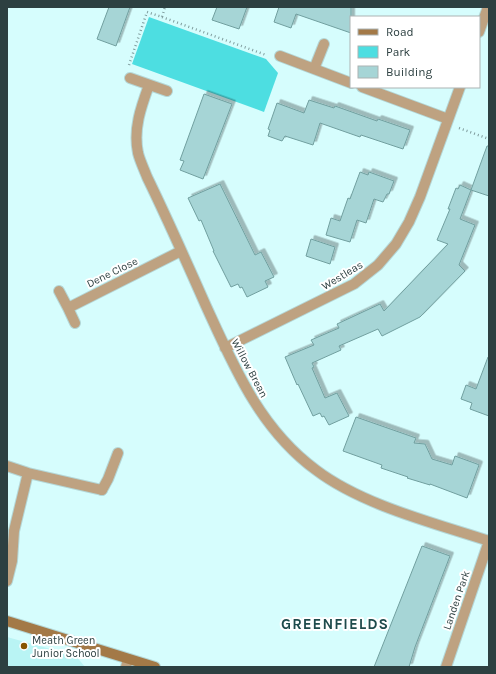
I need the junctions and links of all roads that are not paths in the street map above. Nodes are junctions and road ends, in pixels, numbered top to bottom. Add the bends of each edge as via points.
1 (488, 7) edge
2 (480, 29) edge
3 (324, 44) dead end
4 (280, 56) road end
5 (314, 69) junction
6 (130, 78) road end
7 (350, 83) edge
8 (149, 85) junction
9 (364, 88) edge
10 (460, 88) edge
11 (167, 91) dead end
12 (447, 121) junction
13 (181, 251) junction
14 (59, 291) dead end
15 (68, 308) junction
16 (75, 323) dead end
17 (225, 348) junction
18 (118, 453) dead end
19 (7, 466) edge
20 (28, 473) junction
21 (489, 541) edge
22 (7, 581) edge
23 (7, 621) edge
24 (127, 663) edge
25 (155, 667) edge
26 (446, 667) edge

1 - 2 street
3 - 5 street
4 - 5 street
5 - 7 street
6 - 8 street
8 - 11 street
8 - 13 street, Willow Brean via 138,119 138,152
9 - 12 street
10 - 12 street, Westleas
12 - 17 street, Westleas via 409,222 396,244 378,265 354,284
13 - 15 street, Dene Close
13 - 17 street, Willow Brean
14 - 15 street
15 - 16 street
17 - 21 street, Willow Brean via 262,414 287,445 316,470 343,488 379,504
18 - 20 street via 102,490
19 - 20 street
20 - 22 street via 14,531 12,561
21 - 26 street, Landen Park
23 - 24 street
24 - 25 street

